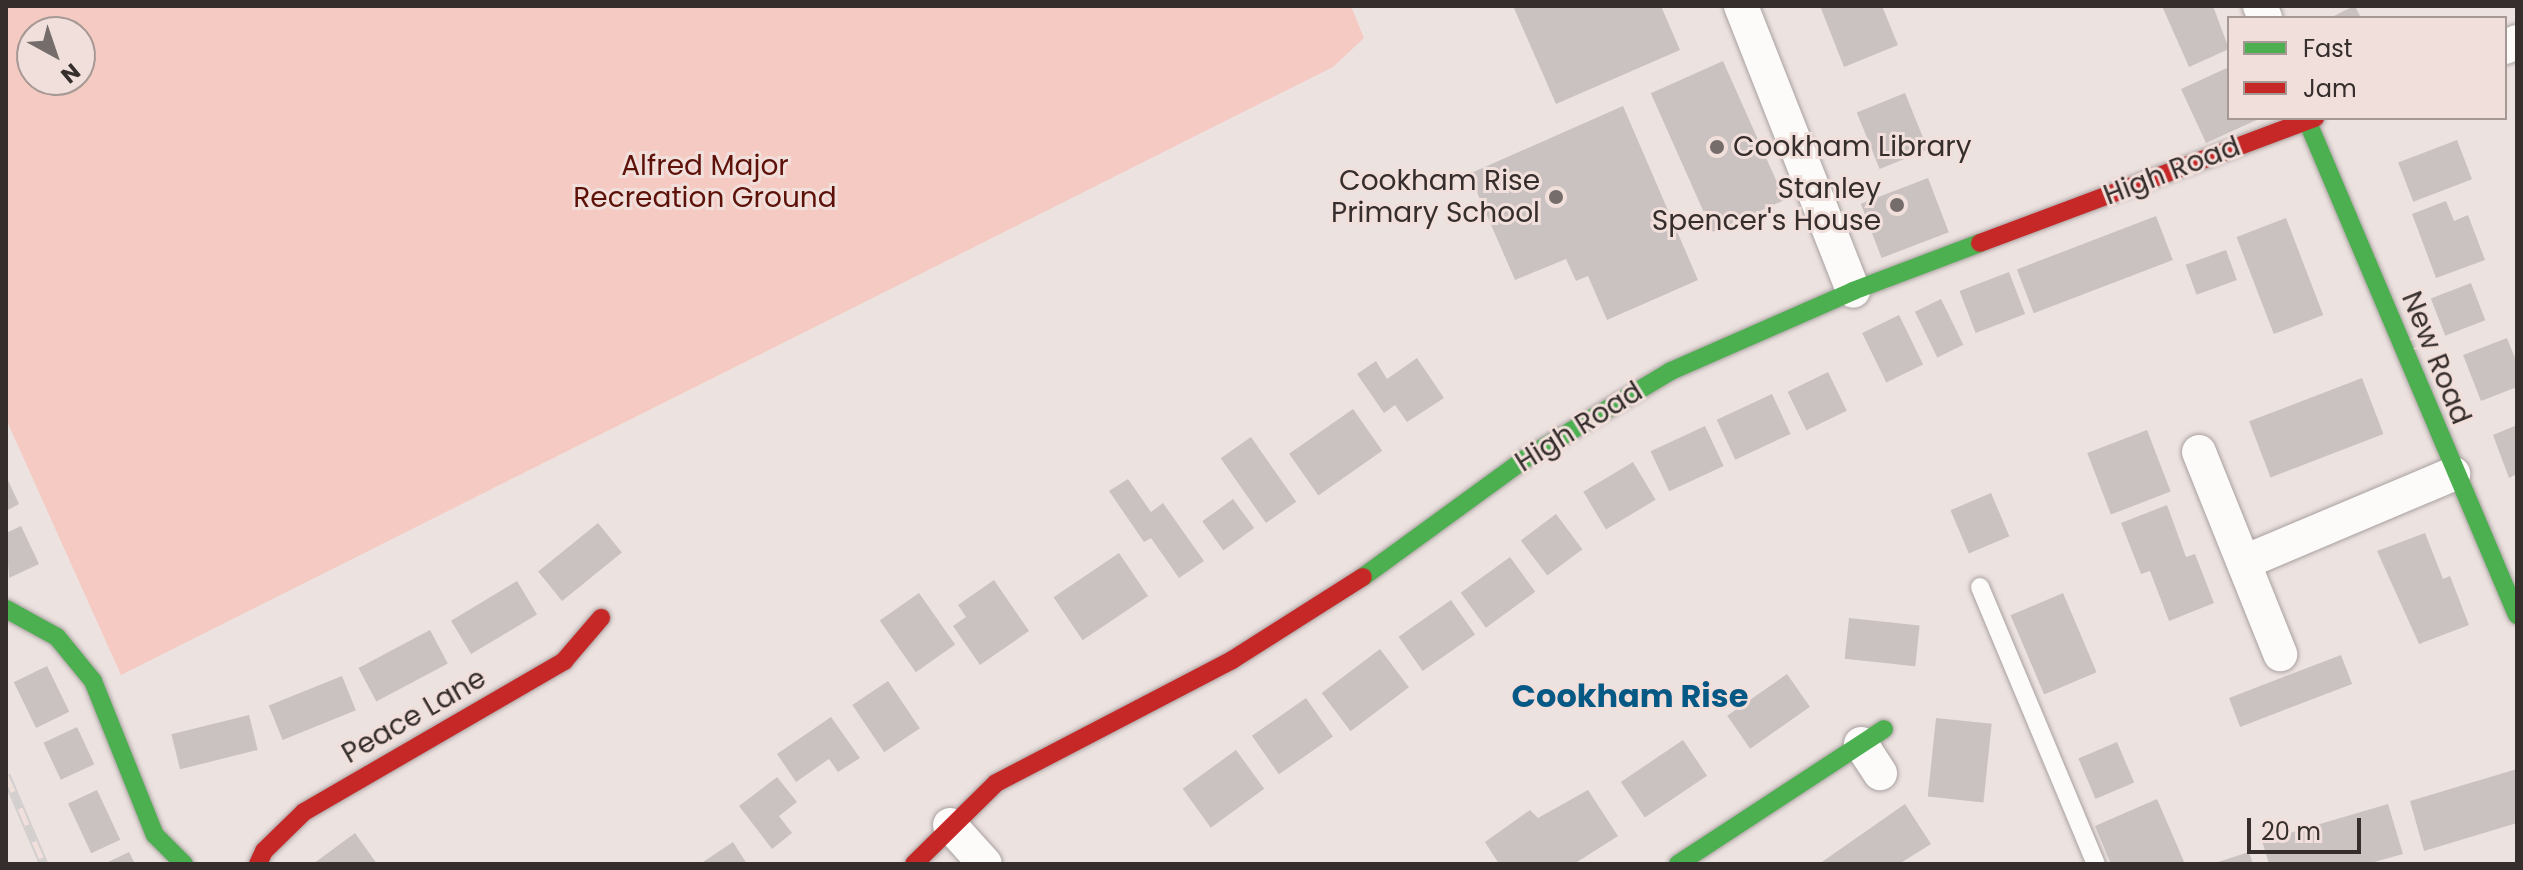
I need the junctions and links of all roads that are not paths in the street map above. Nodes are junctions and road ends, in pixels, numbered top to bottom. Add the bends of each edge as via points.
1 (1741, 6) edge
2 (2306, 120) edge
3 (2309, 120) edge
4 (1853, 291) junction
5 (2199, 452) dead end
6 (2453, 474) junction
7 (2247, 561) junction
8 (1980, 587) dead end
9 (6, 609) edge
10 (2517, 615) edge
11 (601, 618) dead end
12 (2280, 654) dead end
13 (1873, 737) joint
14 (1880, 773) dead end
15 (950, 825) junction
16 (184, 864) edge
17 (258, 864) edge
18 (914, 864) edge
19 (985, 864) edge
20 (1678, 864) edge
21 (2096, 864) edge

1 - 4 street
2 - 4 street, High Road
3 - 6 street, New Road
4 - 15 street, High Road via 1671,371 1529,456 1329,602 1232,660 996,783
5 - 7 street
6 - 7 street
6 - 10 street, New Road
7 - 12 street
8 - 21 lane
9 - 16 street via 57,637 93,681 155,835
11 - 17 street, Peace Lane via 564,661 304,812 264,851
13 - 14 street
13 - 20 street
15 - 18 street, High Road
15 - 19 street

